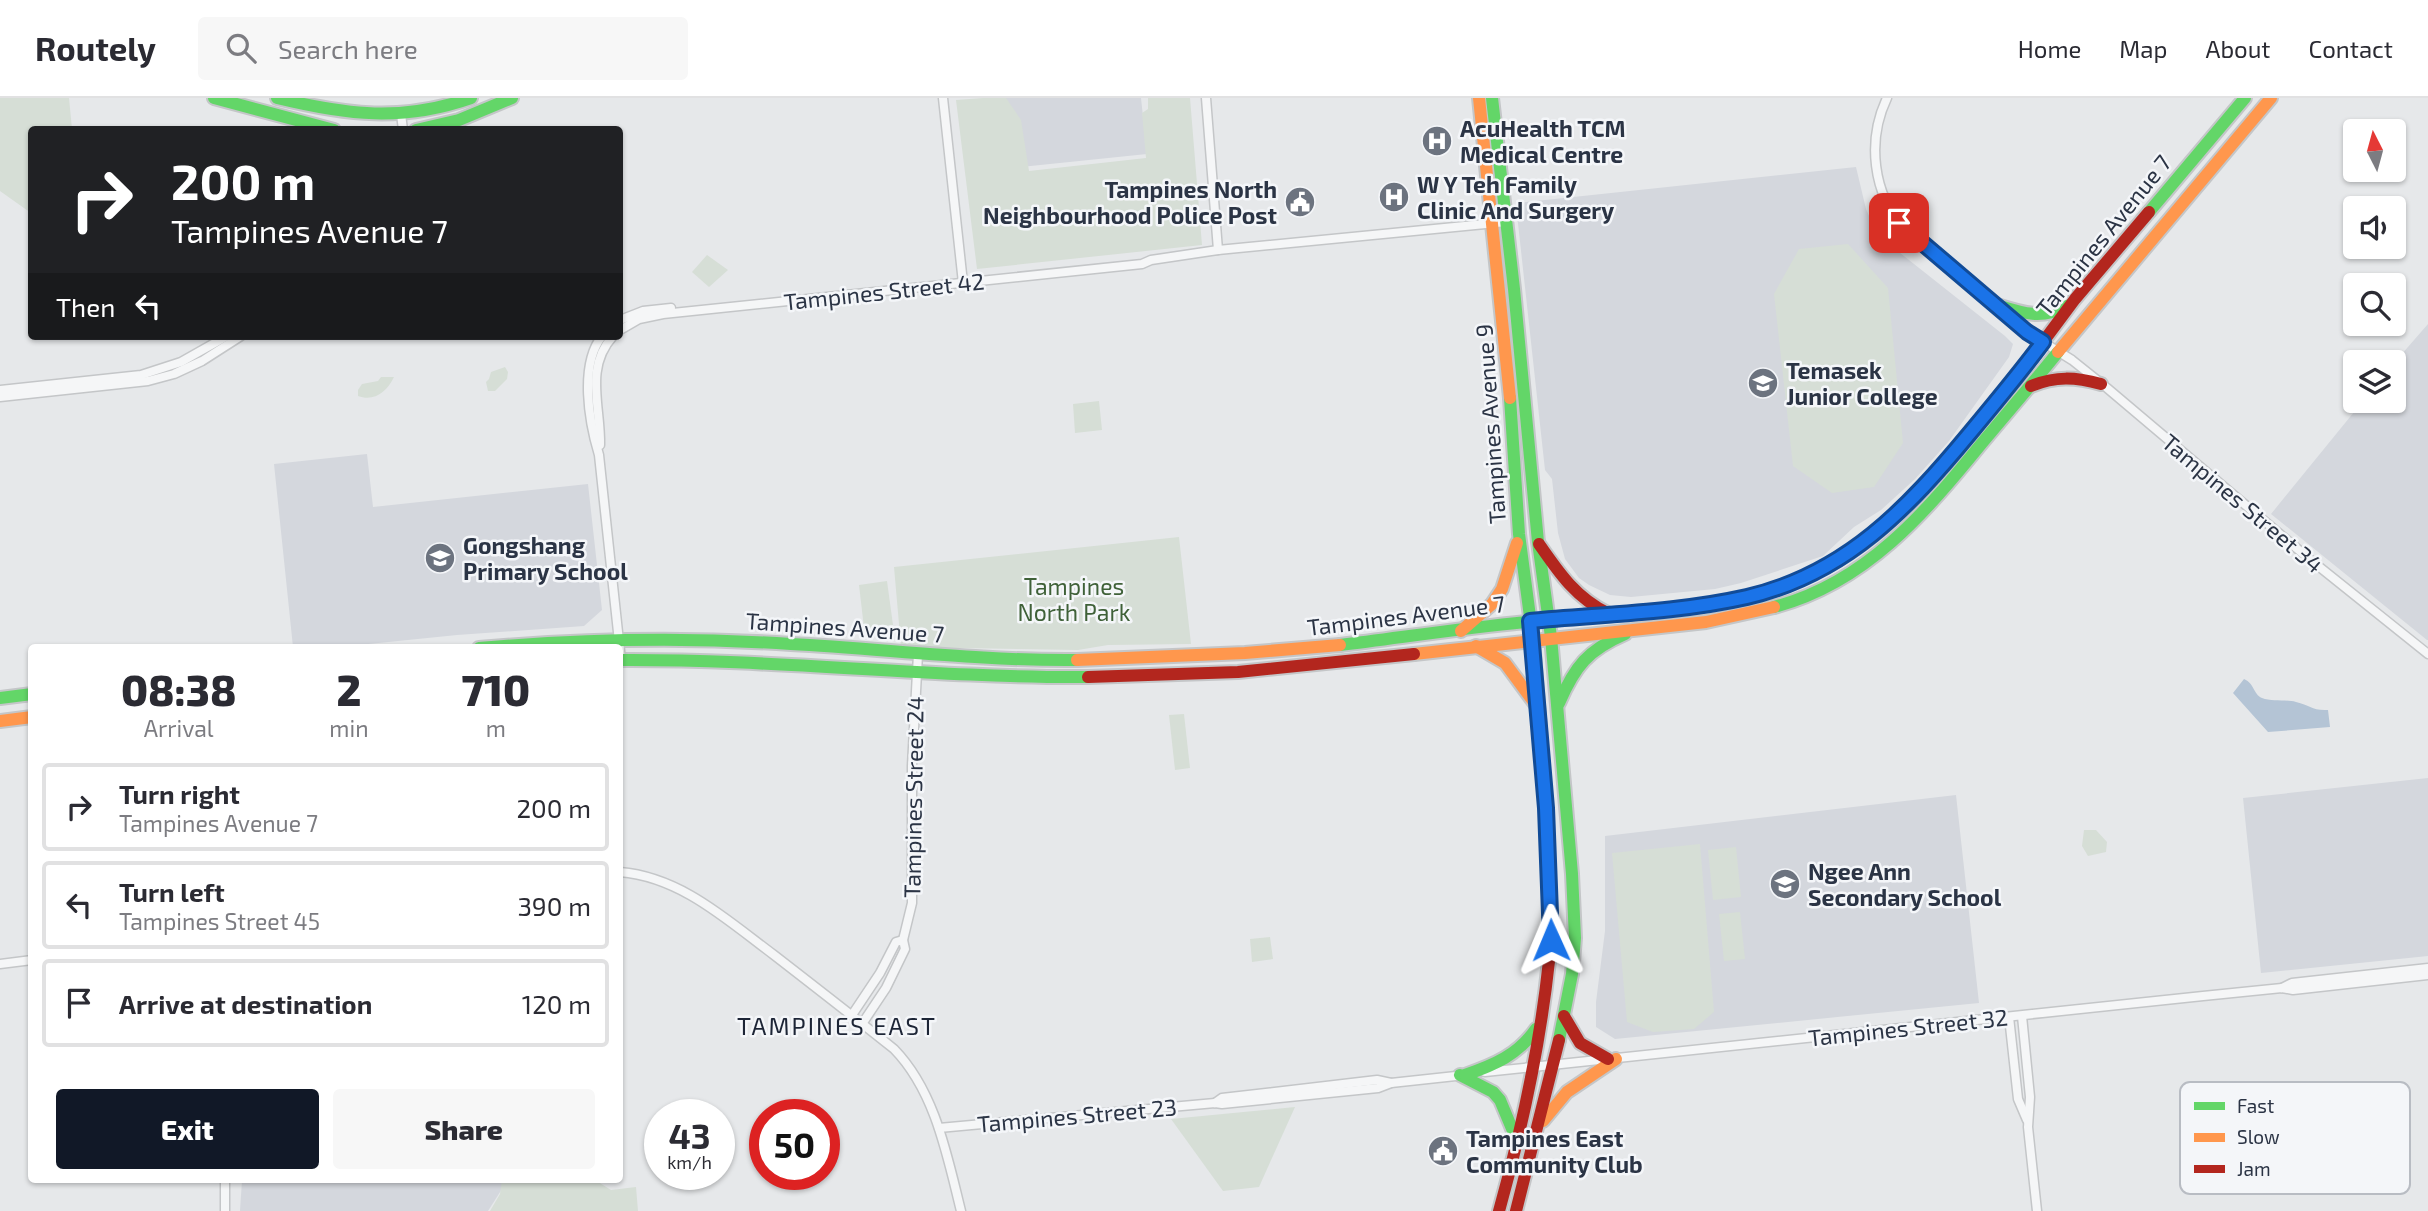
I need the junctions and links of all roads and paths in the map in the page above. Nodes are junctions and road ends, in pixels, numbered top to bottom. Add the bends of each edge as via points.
1 (214, 98) edge
2 (277, 98) edge
3 (471, 98) edge
4 (512, 98) edge
5 (943, 98) edge
6 (1206, 98) edge
7 (1479, 98) edge
8 (1492, 98) edge
9 (1887, 98) edge
10 (2245, 98) edge
11 (2271, 98) edge
12 (406, 113) junction
13 (319, 126) edge
14 (404, 126) edge
15 (412, 126) edge
16 (432, 126) edge
17 (1506, 222) junction
18 (1492, 224) junction
19 (1218, 250) junction
20 (963, 280) junction
21 (2075, 299) junction
22 (1997, 305) junction
23 (623, 319) edge
24 (623, 328) edge
25 (220, 340) edge
26 (235, 340) edge
27 (599, 340) edge
28 (610, 340) edge
29 (2043, 342) junction
30 (2058, 352) junction
31 (2101, 384) junction
32 (2029, 386) junction
33 (0, 390) edge
34 (0, 397) edge
35 (599, 455) junction
36 (1519, 534) junction
37 (1538, 542) junction
38 (1612, 615) junction
39 (1549, 620) junction
40 (1530, 621) junction
41 (1639, 629) junction
42 (1461, 631) junction
43 (1551, 637) junction
44 (620, 639) junction
45 (1532, 639) junction
46 (542, 644) edge
47 (620, 644) edge
48 (1473, 645) junction
49 (918, 654) junction
50 (2428, 654) edge
51 (623, 660) edge
52 (917, 672) junction
53 (28, 694) edge
54 (0, 698) edge
55 (1536, 706) junction
56 (1557, 707) junction
57 (28, 718) edge
58 (0, 721) edge
59 (623, 872) edge
60 (904, 940) junction
61 (28, 960) edge
62 (0, 964) edge
63 (2428, 968) edge
64 (2428, 975) edge
65 (2282, 988) junction
66 (852, 1015) junction
67 (1564, 1016) junction
68 (2022, 1016) junction
69 (2009, 1017) junction
70 (1541, 1021) junction
71 (862, 1024) junction
72 (1612, 1059) junction
73 (1554, 1063) junction
74 (1533, 1066) junction
75 (1462, 1075) junction
76 (2027, 1120) junction
77 (939, 1128) junction
78 (1538, 1130) junction
79 (1518, 1143) junction
80 (225, 1183) edge
81 (225, 1211) edge
82 (961, 1211) edge
83 (1499, 1211) edge
84 (1516, 1211) edge
85 (2037, 1211) edge

1 - 13 main road
2 - 12 main road via 332,112
3 - 12 main road
4 - 16 main road
5 - 20 street
6 - 19 street
7 - 18 main road, Tampines Avenue 9
8 - 17 main road, Tampines Avenue 9
9 - 22 street, Tampines Street 34 via 1876,130 1874,158 1890,209 1905,229
10 - 21 main road, Tampines Avenue 7
11 - 30 main road, Tampines Avenue 7
12 - 14 street
12 - 15 street
17 - 18 street
17 - 37 main road, Tampines Avenue 9
18 - 19 street, Tampines Street 42
18 - 36 main road, Tampines Avenue 9
19 - 20 street, Tampines Street 42
20 - 23 street, Tampines Street 42 via 643,311
20 - 24 street, Tampines Street 42 via 663,314
21 - 22 main road via 2043,316
21 - 29 main road, Tampines Avenue 7
22 - 29 street, Tampines Street 34
25 - 33 street via 181,362 141,375
26 - 34 street via 202,361 148,381
27 - 35 street via 588,376
28 - 35 street via 596,368
29 - 30 street, Tampines Street 34
29 - 38 main road, Tampines Avenue 7 via 1918,494 1887,525 1847,554 1807,576 1749,597
30 - 31 street, Tampines Street 34
30 - 32 main road, Tampines Avenue 7
31 - 32 main road via 2056,376
31 - 50 street, Tampines Street 34
32 - 41 main road, Tampines Avenue 7 via 1933,503 1880,554 1853,572 1772,609
35 - 44 street
36 - 40 main road, Tampines Avenue 9
36 - 42 main road via 1502,589
37 - 38 main road via 1576,594
37 - 39 main road, Tampines Avenue 9
38 - 39 main road, Tampines Avenue 7
39 - 40 main road, Tampines Avenue 7
39 - 43 main road, Tampines Avenue 9
40 - 42 main road, Tampines Avenue 7
40 - 45 main road, Tampines Avenue 9
41 - 43 main road, Tampines Avenue 7
41 - 56 main road via 1592,650 1577,666
42 - 49 main road, Tampines Avenue 7 via 1235,654 1053,661
43 - 45 main road, Tampines Avenue 7
43 - 56 main road, Tampines Avenue 9
44 - 46 main road, Tampines Avenue 7
44 - 47 street
44 - 49 main road, Tampines Avenue 7 via 720,640
45 - 48 main road, Tampines Avenue 7
45 - 55 main road, Tampines Avenue 9
48 - 52 main road, Tampines Avenue 7 via 1303,667 1152,677
48 - 55 main road via 1496,654 1521,680
49 - 52 street, Tampines Street 24
51 - 52 main road, Tampines Avenue 7 via 718,660
52 - 60 street, Tampines Street 24 via 913,888
53 - 54 main road
55 - 70 main road, Tampines Avenue 9 via 1551,940
56 - 67 main road, Tampines Avenue 9 via 1574,938
57 - 58 main road
59 - 66 street via 651,877 696,899
60 - 66 street, Tampines Street 24 via 896,943
60 - 71 street, Tampines Street 24 via 905,949 886,988
61 - 62 street
63 - 65 street, Tampines Street 32 via 2292,983
64 - 65 street, Tampines Street 32
65 - 68 street, Tampines Street 32
66 - 71 street
67 - 72 main road via 1586,1051
67 - 73 main road, Tampines Avenue 9
68 - 69 street, Tampines Street 32
68 - 76 street via 2031,1097
69 - 72 street, Tampines Street 32
69 - 76 street via 2018,1099
70 - 74 main road, Tampines Avenue 9
70 - 75 main road via 1517,1053
71 - 77 street via 911,1068
72 - 73 street, Tampines Street 32
72 - 78 main road via 1574,1084
73 - 74 street, Tampines Street 32
73 - 78 main road, Tampines Avenue 9
74 - 75 street, Tampines Street 23
74 - 79 main road, Tampines Avenue 9
75 - 77 street, Tampines Street 23 via 1378,1088 1222,1098 1215,1103
75 - 79 main road via 1493,1092
76 - 85 street
77 - 82 street
78 - 84 main road, Tampines Avenue 9
79 - 83 main road, Tampines Avenue 9
80 - 81 street

